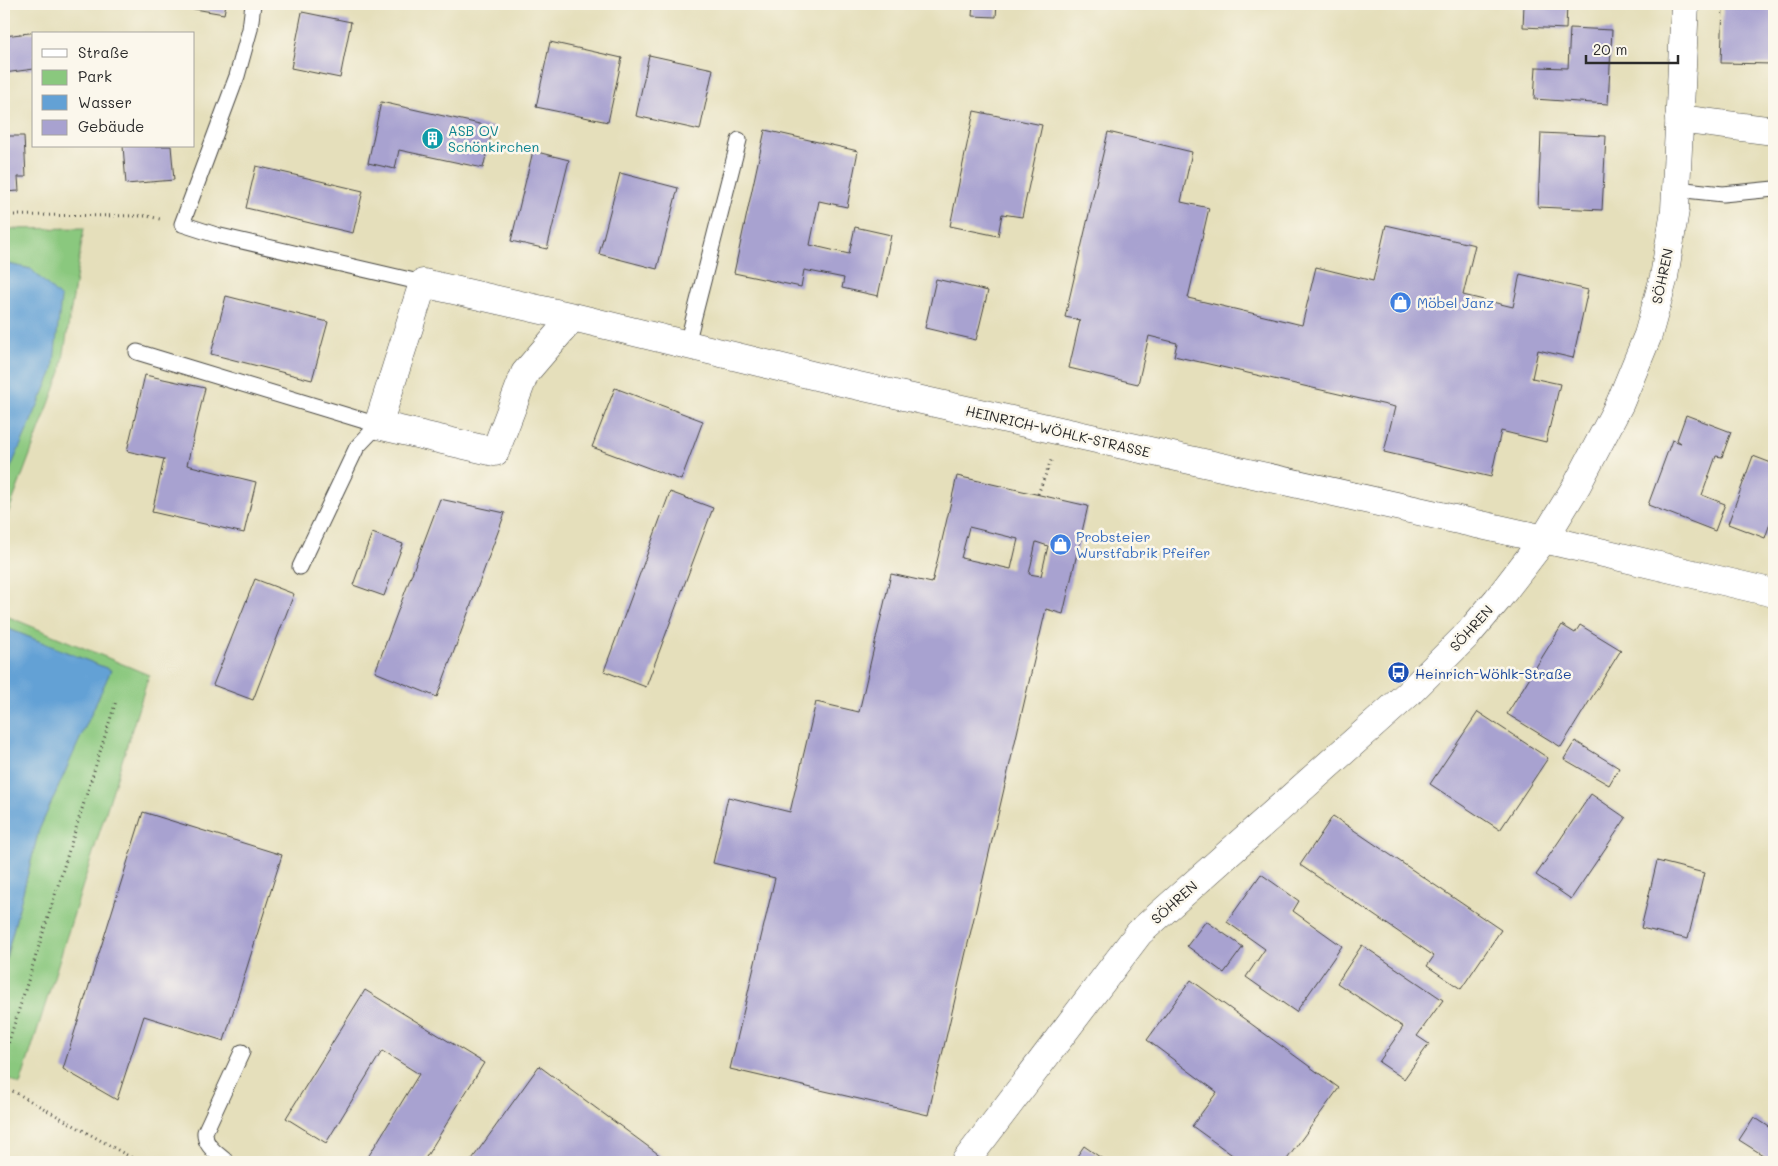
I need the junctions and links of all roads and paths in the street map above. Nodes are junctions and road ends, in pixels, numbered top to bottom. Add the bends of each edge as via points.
1 (252, 4) edge
2 (1685, 4) edge
3 (1680, 119) junction
4 (1774, 132) edge
5 (739, 140) dead end
6 (1774, 188) edge
7 (1676, 189) junction
8 (4, 215) edge
9 (182, 224) junction
10 (423, 283) junction
11 (573, 317) junction
12 (687, 344) junction
13 (137, 352) dead end
14 (378, 425) junction
15 (1060, 431) junction
16 (1038, 494) dead end
17 (1544, 539) junction
18 (300, 567) dead end
19 (1774, 593) edge
20 (116, 701) dead end
21 (242, 1052) dead end
22 (4, 1057) edge
23 (4, 1086) edge
24 (139, 1162) edge
25 (227, 1162) edge
26 (965, 1162) edge

1 - 9 lane via 250,29 237,76
2 - 3 street, SÖHREN
3 - 4 street
3 - 7 street, SÖHREN
5 - 12 lane
6 - 7 lane via 1723,194
7 - 17 street, SÖHREN via 1664,278 1648,335 1620,403 1578,485
8 - 9 path via 147,216
9 - 10 lane via 216,235
10 - 11 street, HEINRICH-WÖHLK-STRASSE
10 - 14 street
11 - 12 street, HEINRICH-WÖHLK-STRASSE
11 - 14 street via 525,374 495,452
12 - 15 street, HEINRICH-WÖHLK-STRASSE
13 - 14 lane
14 - 18 lane via 357,447
15 - 16 path
15 - 17 street, HEINRICH-WÖHLK-STRASSE
17 - 19 street, HEINRICH-WÖHLK-STRASSE
17 - 26 street, SÖHREN via 1468,634 1408,694 1139,933
20 - 22 path
21 - 25 lane via 205,1138 208,1146
23 - 24 path

